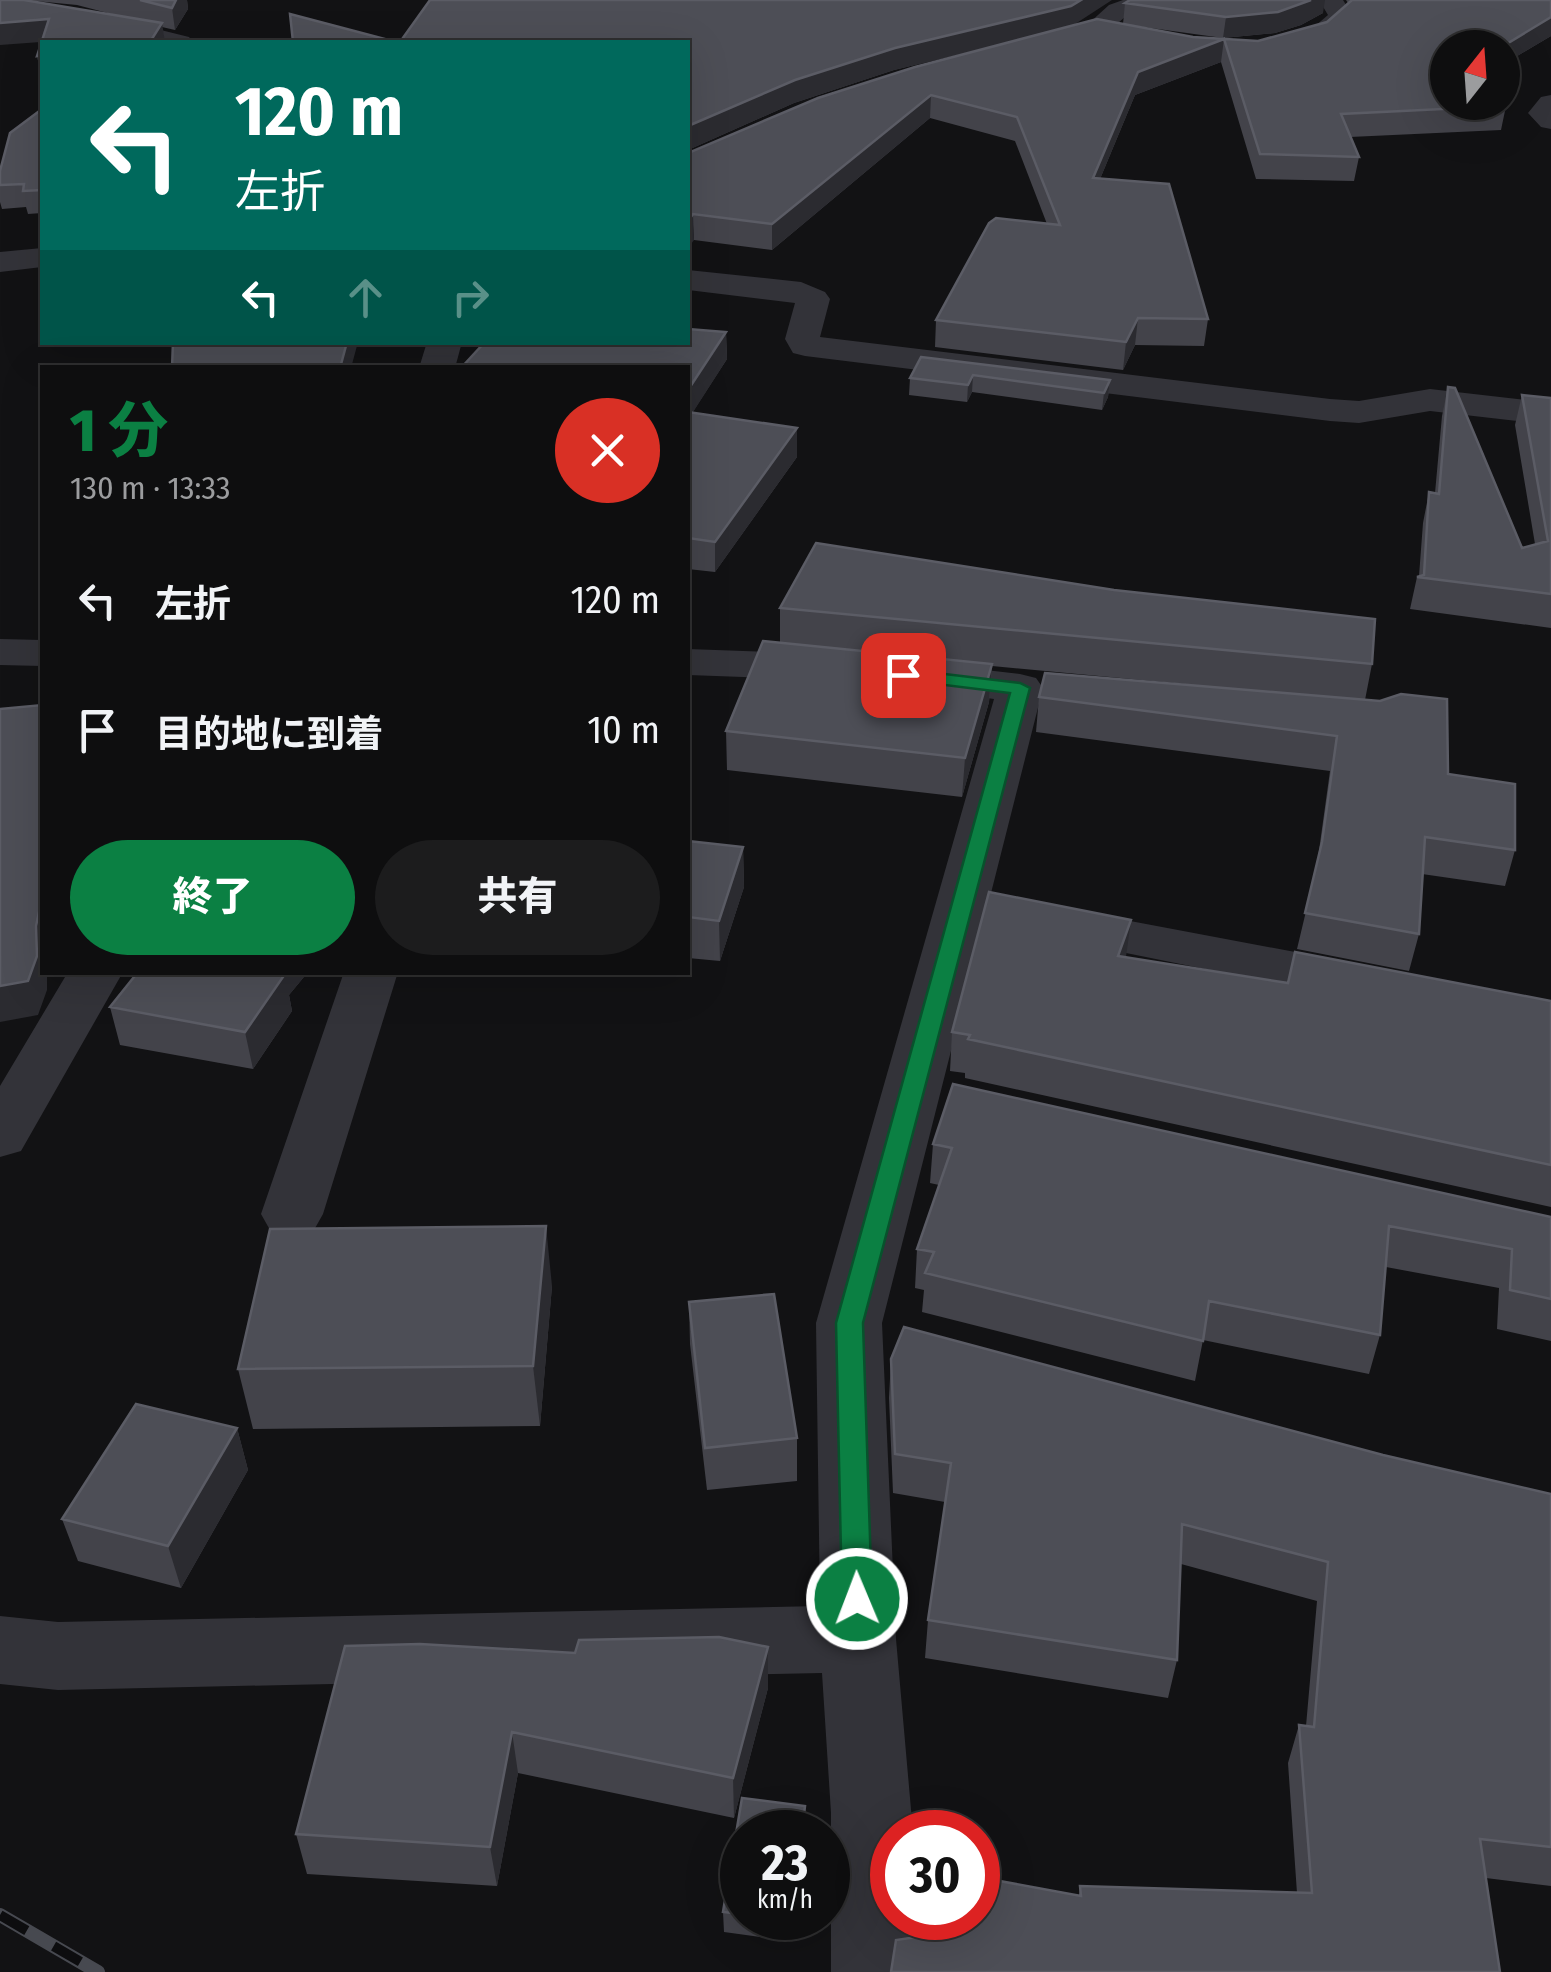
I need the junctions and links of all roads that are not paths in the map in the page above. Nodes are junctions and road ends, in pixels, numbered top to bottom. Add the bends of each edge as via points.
1 (1145, 0) edge
2 (1331, 0) edge
3 (0, 6) edge
4 (1096, 30) junction
5 (1132, 36) edge
6 (172, 40) edge
7 (1007, 52) edge
8 (1257, 54) edge
9 (1551, 103) edge
10 (1551, 121) edge
11 (40, 258) edge
12 (0, 262) edge
13 (690, 280) edge
14 (1551, 414) edge
15 (0, 652) edge
16 (40, 653) edge
17 (690, 662) edge
18 (960, 904) junction
19 (94, 975) edge
20 (370, 975) edge
21 (1418, 994) edge
22 (910, 1089) junction
23 (968, 1102) edge
24 (0, 1136) edge
25 (292, 1214) dead end
26 (858, 1639) junction
27 (0, 1650) edge
28 (874, 1972) edge

1 - 4 street via 1118,10
2 - 8 street via 1340,16 1323,32
3 - 6 street
4 - 5 street
4 - 7 street
9 - 10 street via 1542,113
11 - 12 street
13 - 14 street via 801,292 813,299 805,346 1330,410 1430,400
15 - 16 street
17 - 18 street via 786,662 1040,690
18 - 21 street
18 - 22 street
19 - 24 street
20 - 25 street
22 - 23 street
22 - 26 street via 878,1330
26 - 27 street via 58,1656
26 - 28 street via 872,1813

